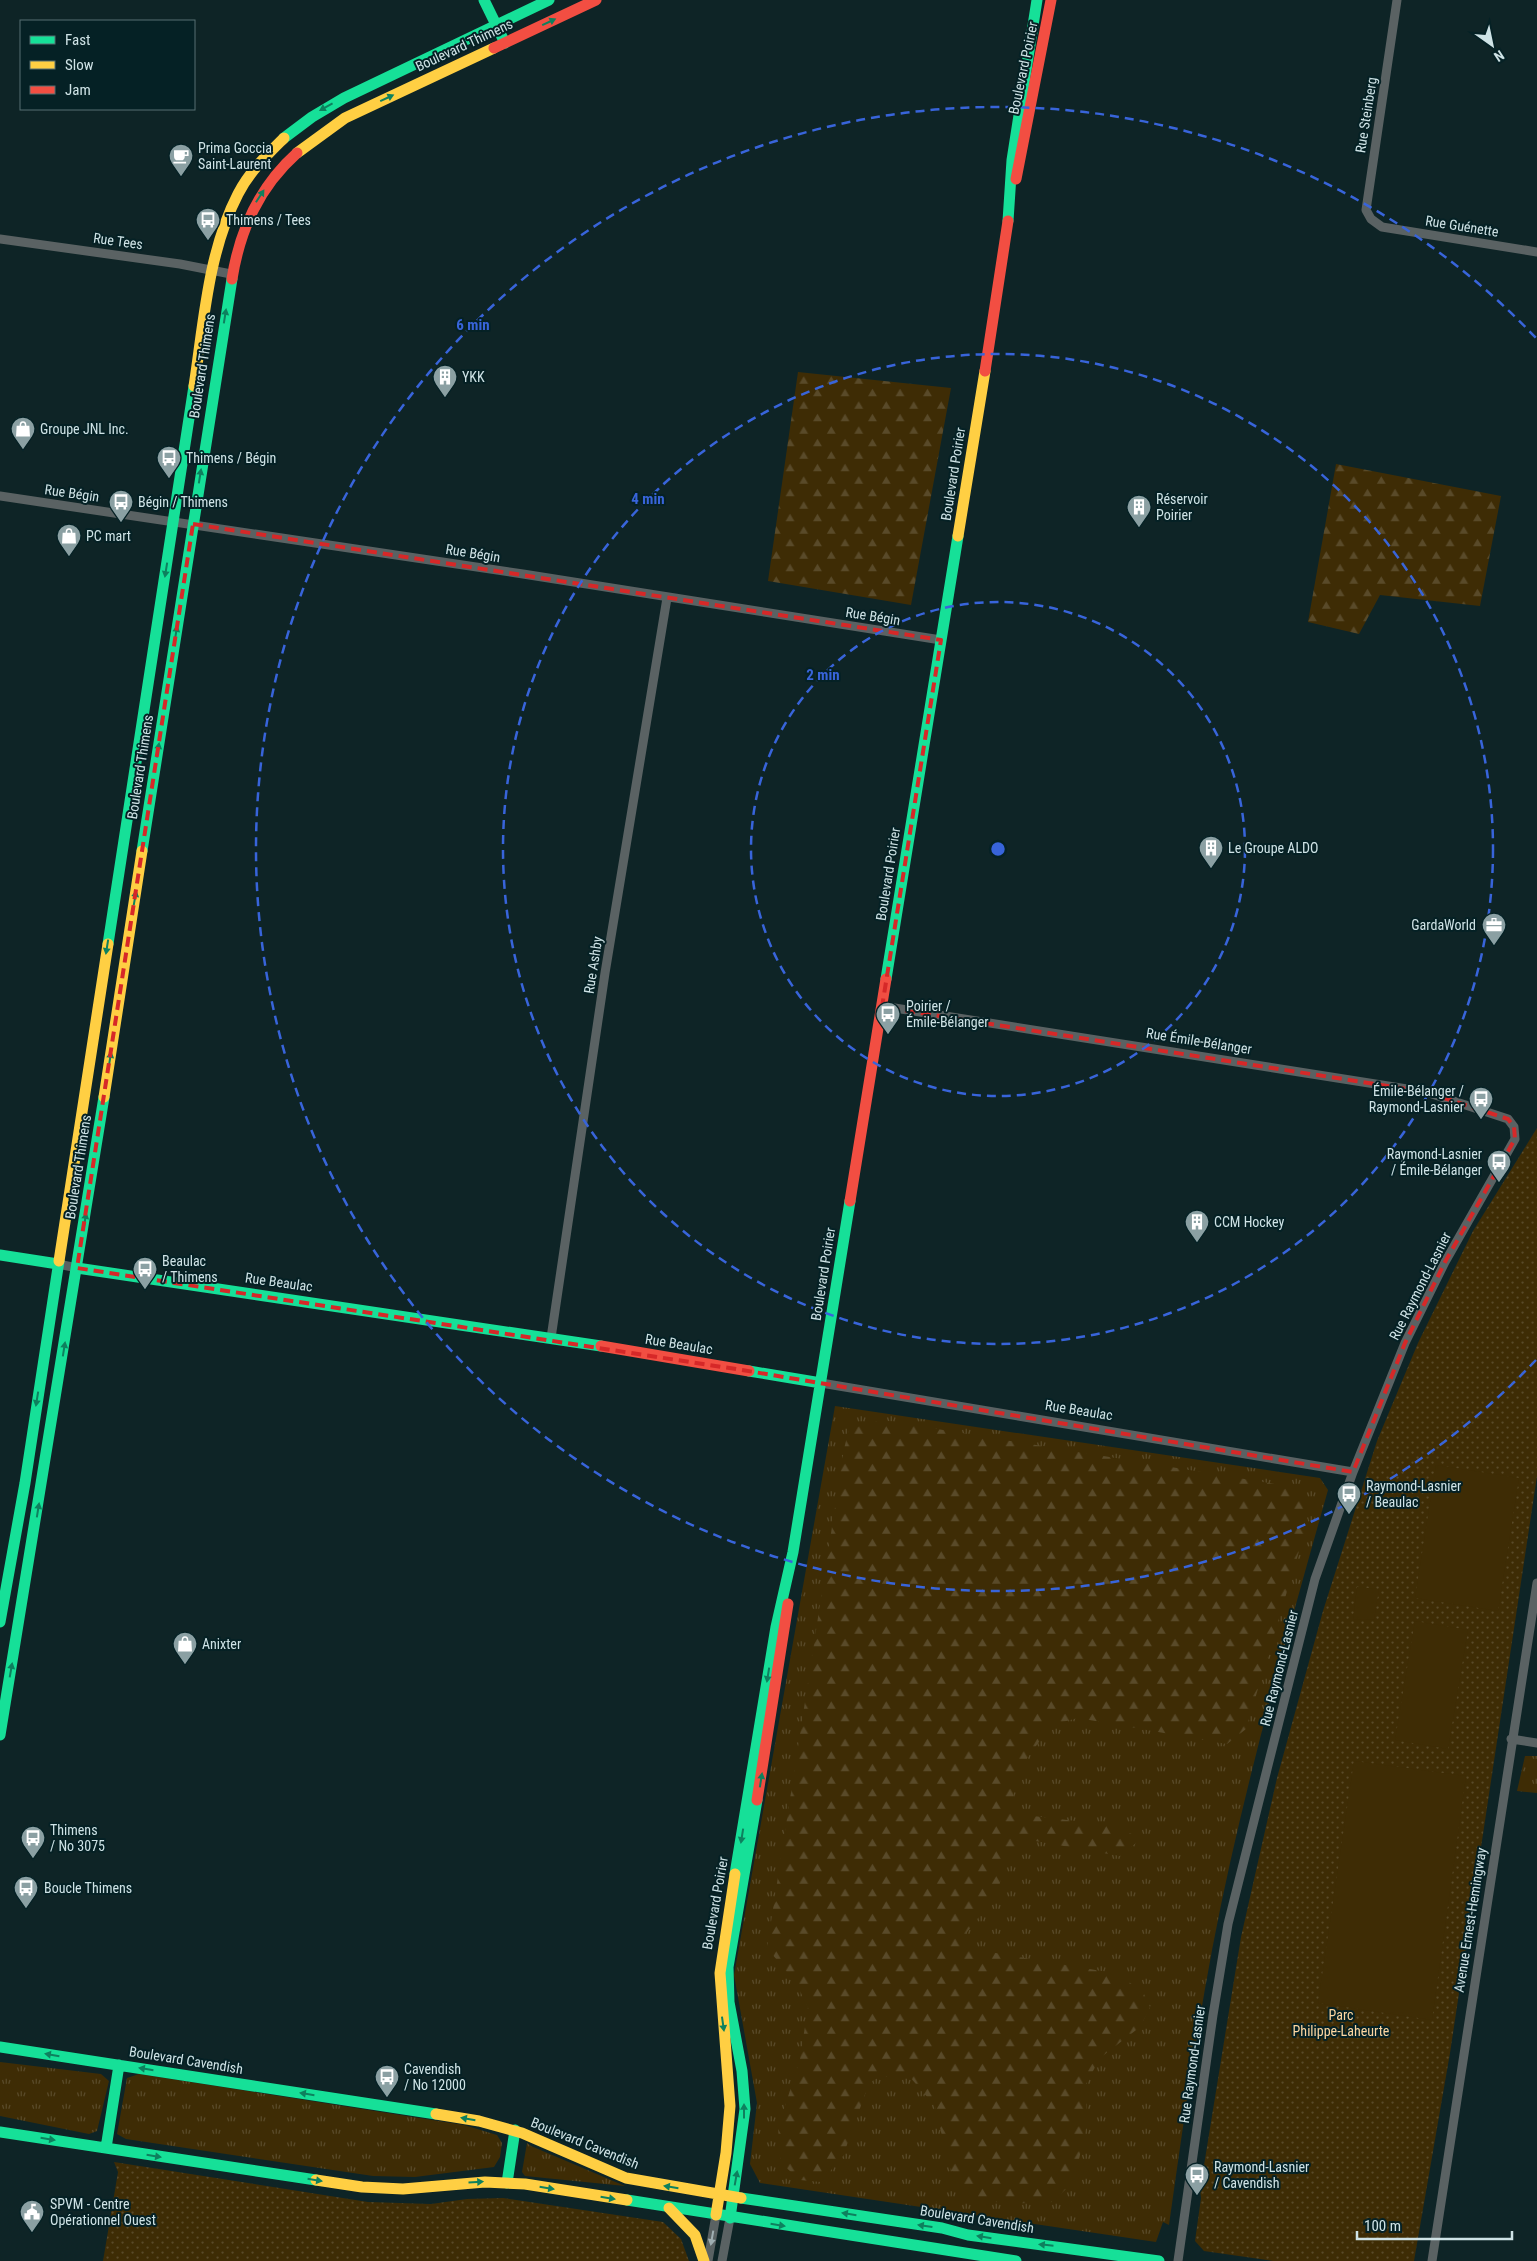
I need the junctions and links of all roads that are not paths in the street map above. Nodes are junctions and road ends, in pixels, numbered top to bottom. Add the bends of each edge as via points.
1 (484, 0) edge
2 (550, 0) edge
3 (596, 0) edge
4 (1037, 0) edge
5 (1051, 0) edge
6 (1397, 0) edge
7 (496, 25) junction
8 (505, 43) junction
9 (1011, 201) junction
10 (1382, 227) joint
11 (0, 239) edge
12 (1537, 252) edge
13 (212, 270) junction
14 (232, 274) junction
15 (0, 496) edge
16 (173, 521) junction
17 (193, 524) junction
18 (667, 598) junction
19 (941, 640) junction
20 (152, 660) junction
21 (172, 663) junction
22 (131, 795) junction
23 (150, 798) junction
24 (882, 1006) junction
25 (1508, 1119) joint
26 (0, 1255) edge
27 (58, 1264) junction
28 (77, 1268) junction
29 (551, 1338) junction
30 (821, 1383) junction
31 (1353, 1472) junction
32 (793, 1552) junction
33 (1537, 1583) edge
34 (0, 1622) edge
35 (0, 1735) edge
36 (1511, 1739) junction
37 (1537, 1743) edge
38 (0, 2046) edge
39 (119, 2065) junction
40 (515, 2130) junction
41 (0, 2132) edge
42 (106, 2148) junction
43 (507, 2183) junction
44 (719, 2195) junction
45 (733, 2197) junction
46 (668, 2208) junction
47 (716, 2215) junction
48 (730, 2218) junction
49 (957, 2232) junction
50 (954, 2252) junction
51 (704, 2261) edge
52 (708, 2261) edge
53 (722, 2261) edge
54 (1016, 2261) edge
55 (1159, 2261) edge
56 (1178, 2261) edge
57 (1432, 2261) edge

1 - 7 street
2 - 7 street, Boulevard Thimens
8 -> 3 street, Boulevard Thimens
4 - 9 street, Boulevard Poirier via 1012,160
5 - 9 street, Boulevard Poirier
6 - 10 street, Rue Steinberg via 1366,210 1371,219
7 - 8 street
7 -> 13 street, Boulevard Thimens via 343,98 318,111 290,132 264,158 239,193 224,226
14 -> 8 street, Boulevard Thimens via 241,237 256,203 271,180 300,148 345,118
9 - 19 street, Boulevard Poirier
10 - 12 street, Rue Guénette
11 - 13 street, Rue Tees
13 - 14 street, Rue Tees
13 - 16 street, Boulevard Thimens
17 -> 14 street, Boulevard Thimens
15 - 16 street, Rue Bégin
16 - 17 street, Rue Bégin
16 -> 20 street, Boulevard Thimens
17 - 18 street, Rue Bégin
21 -> 17 street, Boulevard Thimens
18 - 19 street, Rue Bégin
18 - 29 street, Rue Ashby via 605,974
19 - 24 street, Boulevard Poirier
20 - 21 street
20 - 22 street, Boulevard Thimens
23 -> 21 street, Boulevard Thimens
22 - 23 street
22 -> 27 street, Boulevard Thimens
28 -> 23 street, Boulevard Thimens
24 - 25 street, Rue Émile-Bélanger via 1426,1092
24 - 30 street, Boulevard Poirier
25 - 31 street, Rue Raymond-Lasnier via 1514,1127 1516,1139 1445,1262 1405,1343
26 - 27 street, Rue Beaulac
27 - 28 street, Rue Beaulac
27 -> 34 street, Boulevard Thimens
28 - 29 street, Rue Beaulac
35 -> 28 street, Boulevard Thimens
29 - 30 street, Rue Beaulac
30 - 31 street, Rue Beaulac
30 - 32 street, Boulevard Poirier
31 - 56 street, Rue Raymond-Lasnier via 1315,1579 1228,1924
32 -> 44 street, Boulevard Poirier via 776,1627 721,1956 718,1989 728,2060 730,2103
45 -> 32 street, Boulevard Poirier via 744,2108 742,2070 729,2002 728,1967 783,1646
33 - 36 street, Avenue Ernest-Hemingway
36 - 37 street
36 - 57 street, Avenue Ernest-Hemingway
39 -> 38 street, Boulevard Cavendish
40 -> 39 street, Boulevard Cavendish via 474,2120
39 - 42 street
40 - 43 street
44 -> 40 street, Boulevard Cavendish via 631,2180
41 -> 42 street
42 -> 43 street via 376,2188 416,2189 466,2183
43 -> 46 street
44 - 45 street, Boulevard Cavendish
44 - 47 street, Boulevard Poirier
45 - 48 street, Boulevard Poirier
49 -> 45 street, Boulevard Cavendish
46 - 47 street
46 - 51 street via 695,2235
47 - 48 street
47 -> 52 street, Boulevard Poirier
48 -> 50 street
48 - 53 street, Boulevard Poirier
49 - 50 street
55 -> 49 street, Boulevard Cavendish
50 - 54 street

